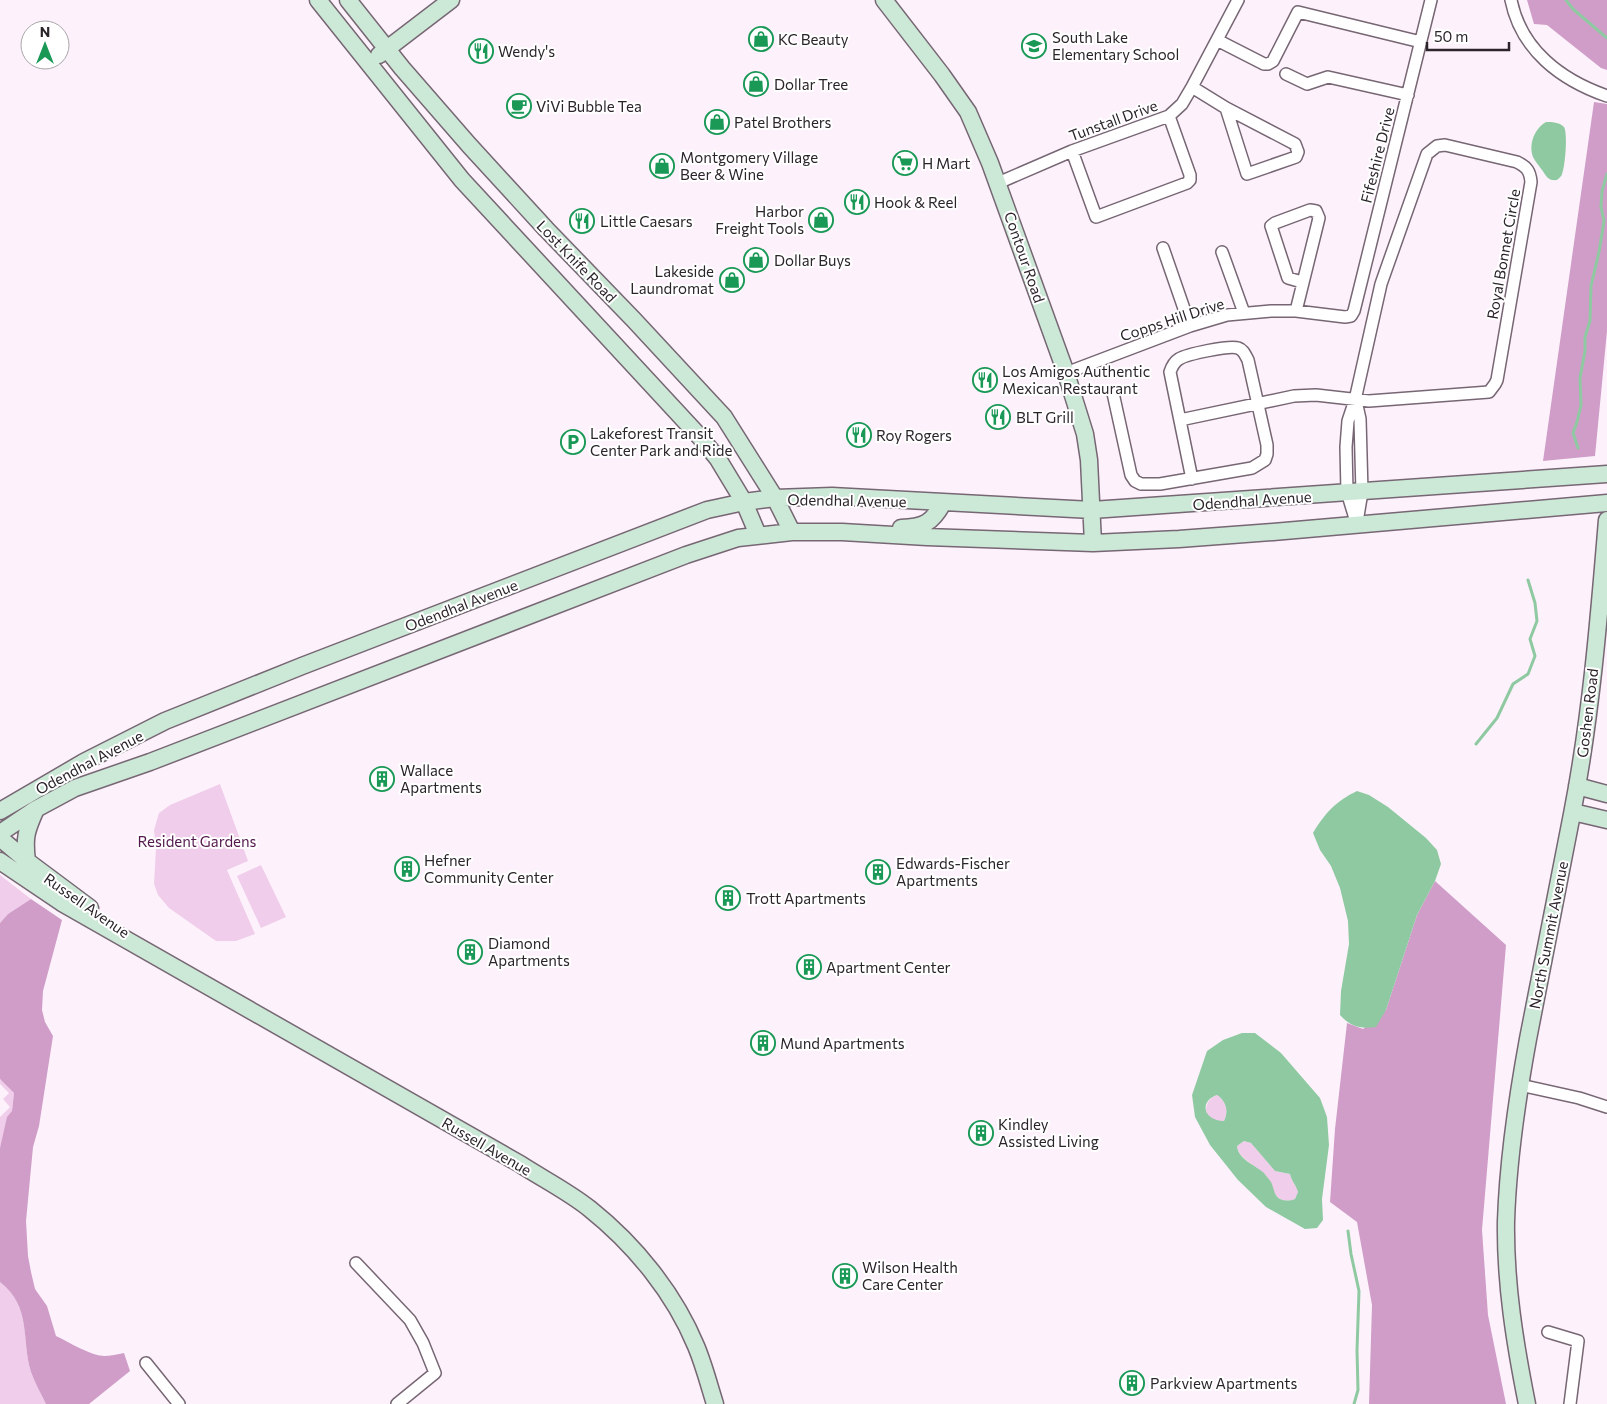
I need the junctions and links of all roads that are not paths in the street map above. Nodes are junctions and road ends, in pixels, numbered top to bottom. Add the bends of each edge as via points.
1 (318, 0) edge
2 (348, 0) edge
3 (451, 0) edge
4 (884, 0) edge
5 (1238, 0) edge
6 (1432, 0) edge
7 (1511, 0) edge
8 (1217, 40) junction
9 (1421, 42) junction
10 (387, 49) junction
11 (369, 63) junction
12 (1286, 74) dead end
13 (1192, 88) junction
14 (1408, 95) junction
15 (1607, 96) edge
16 (1226, 108) junction
17 (1169, 116) junction
18 (1072, 151) junction
19 (998, 183) junction
20 (1163, 248) dead end
21 (1222, 252) dead end
22 (1302, 282) junction
23 (1296, 312) junction
24 (1244, 313) junction
25 (1351, 316) joint
26 (1190, 326) junction
27 (1066, 373) junction
28 (1113, 393) dead end
29 (1355, 400) junction
30 (1258, 403) junction
31 (1180, 420) junction
32 (1607, 474) edge
33 (1192, 479) junction
34 (1355, 492) junction
35 (775, 498) junction
36 (744, 502) junction
37 (943, 503) junction
38 (1607, 503) edge
39 (1092, 510) junction
40 (1607, 520) edge
41 (1357, 525) junction
42 (792, 532) junction
43 (842, 532) junction
44 (758, 535) junction
45 (1093, 543) junction
46 (1577, 786) junction
47 (35, 791) junction
48 (1607, 794) edge
49 (0, 802) edge
50 (36, 810) junction
51 (0, 811) edge
52 (1573, 812) junction
53 (1607, 820) edge
54 (0, 832) edge
55 (0, 838) edge
56 (0, 861) edge
57 (26, 861) junction
58 (178, 969) junction
59 (1520, 1085) junction
60 (1607, 1107) edge
61 (356, 1263) dead end
62 (1548, 1332) dead end
63 (146, 1363) dead end
64 (179, 1404) edge
65 (397, 1404) edge
66 (715, 1404) edge
67 (1527, 1404) edge
68 (1570, 1404) edge

1 - 11 street, Lost Knife Road
2 - 10 street, Lost Knife Road
3 - 10 street
4 - 19 street, Contour Road via 968,112
5 - 8 street, Tunstall Drive
6 - 9 street, Fifeshire Drive
7 - 15 street via 1521,30 1547,62 1573,82
8 - 9 street via 1268,64 1273,61 1298,12
8 - 13 street, Tunstall Drive
9 - 14 street, Fifeshire Drive
10 - 11 street
10 - 35 street, Lost Knife Road via 533,215 724,417
11 - 36 street, Lost Knife Road via 462,180 700,437 718,459
12 - 14 street via 1307,84 1328,77
13 - 16 street
13 - 17 street, Tunstall Drive
14 - 25 street, Fifeshire Drive
16 - 16 street via 1295,144 1296,157 1246,174
17 - 18 street, Tunstall Drive
17 - 18 street via 1190,180 1096,217
18 - 19 street, Tunstall Drive
19 - 27 street, Contour Road
20 - 26 street
21 - 24 street
22 - 22 street via 1319,218 1316,211 1310,210 1271,226 1288,278
22 - 23 street
23 - 24 street, Copps Hill Drive
23 - 25 street, Copps Hill Drive
24 - 26 street, Copps Hill Drive
26 - 27 street, Copps Hill Drive
27 - 39 street, Contour Road via 1085,434
28 - 33 street via 1135,481 1160,484
29 - 29 street, Royal Bonnet Circle via 1488,392 1496,384 1531,182 1528,168 1517,162 1445,145 1437,146 1427,154 1381,284
29 - 30 street via 1316,395
29 - 34 street, Royal Bonnet Circle via 1360,419
30 - 31 street
30 - 31 street via 1243,350 1223,348 1184,356 1172,365 1170,372
30 - 33 street via 1267,445 1264,460 1252,468
31 - 33 street
32 - 34 street, Odendhal Avenue
34 - 39 street, Odendhal Avenue
34 - 41 street, Royal Bonnet Circle
35 - 36 street, Odendhal Avenue
35 - 37 street, Odendhal Avenue via 832,496
35 - 42 street, Lost Knife Road
36 - 44 street, Lost Knife Road
36 - 47 street, Odendhal Avenue via 707,510 174,718 84,762
37 - 39 street, Odendhal Avenue
37 - 43 street via 932,520 919,527
38 - 41 street, Odendhal Avenue
39 - 45 street, Contour Road
40 - 46 street, Goshen Road via 1591,694
41 - 45 street, Odendhal Avenue
42 - 43 street, Odendhal Avenue
42 - 44 street, Odendhal Avenue
43 - 45 street, Odendhal Avenue
44 - 50 street, Odendhal Avenue via 686,555 75,788
46 - 48 street
46 - 52 street, North Summit Avenue
47 - 49 street
47 - 51 street, Odendhal Avenue
50 - 54 street, Odendhal Avenue
50 - 57 street via 26,831
52 - 53 street
52 - 59 street, North Summit Avenue
55 - 57 street, Russell Avenue
56 - 58 street, Russell Avenue via 62,903
57 - 58 street, Russell Avenue
58 - 66 street, Russell Avenue via 520,1164 590,1209 631,1247 668,1295 696,1347
59 - 60 street
59 - 67 street, North Summit Avenue via 1507,1193 1506,1258 1514,1335
61 - 65 street via 410,1320 435,1373
62 - 68 street via 1578,1341
63 - 64 street

